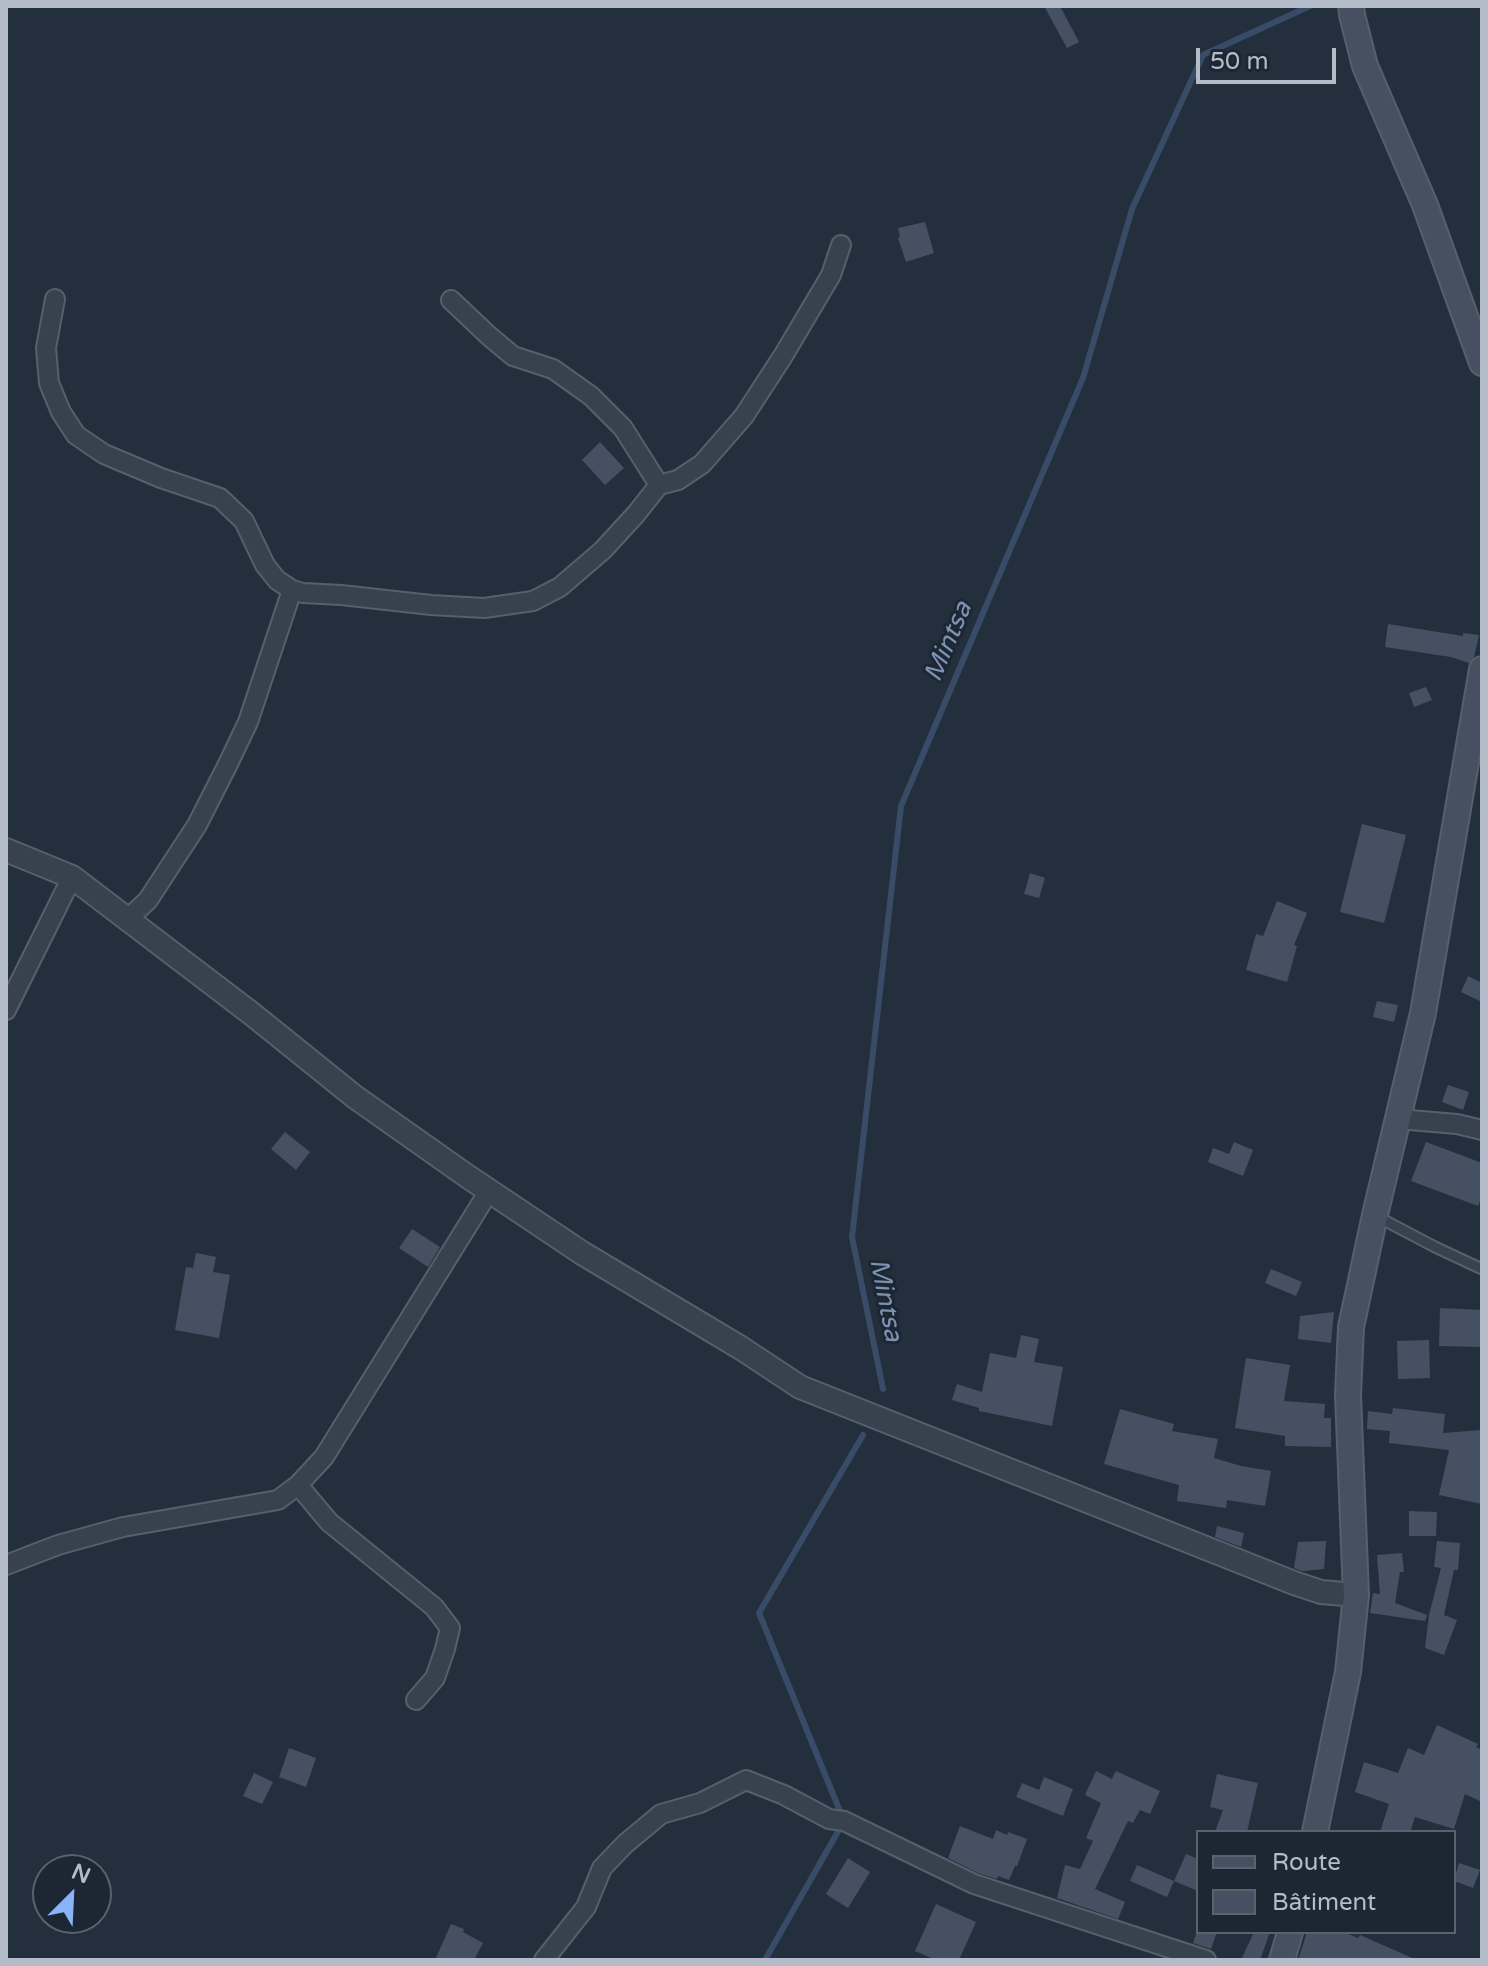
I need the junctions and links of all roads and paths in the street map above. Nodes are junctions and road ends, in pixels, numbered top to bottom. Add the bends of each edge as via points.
1 (1351, 6) edge
2 (841, 245) dead end
3 (55, 299) dead end
4 (451, 300) dead end
5 (1482, 363) edge
6 (659, 485) junction
7 (292, 590) junction
8 (1482, 669) edge
9 (1476, 737) edge
10 (6, 850) edge
11 (72, 877) junction
12 (128, 919) junction
13 (6, 1010) edge
14 (1398, 1119) junction
15 (1482, 1130) edge
16 (489, 1191) junction
17 (1375, 1215) junction
18 (1482, 1269) edge
19 (298, 1485) junction
20 (6, 1565) edge
21 (1356, 1595) junction
22 (416, 1700) dead end
23 (1315, 1830) edge
24 (1289, 1934) edge
25 (544, 1960) edge
26 (1206, 1960) edge
27 (1282, 1960) edge

1 - 5 main road via 1365,66 1425,205
2 - 6 street via 831,275 744,416 702,464
3 - 7 street via 46,348 49,383 76,435 104,454 220,498 244,521 265,565
4 - 6 street via 513,356 553,369 591,396 623,428
6 - 7 street via 603,550 560,587 533,601 484,608
7 - 12 street via 228,764 197,825 148,900
8 - 9 main road
9 - 14 main road
10 - 11 street
11 - 12 street
11 - 13 street
12 - 16 street via 355,1097
14 - 15 street
14 - 17 main road
16 - 19 street via 324,1457
16 - 21 street via 800,1387 1294,1583
17 - 18 lane
17 - 21 main road via 1351,1327 1348,1395
19 - 20 street via 278,1500 123,1527
19 - 22 street via 329,1522 434,1607 450,1628 435,1678
21 - 23 main road via 1348,1672
24 - 27 main road
25 - 26 street via 586,1907 602,1868 625,1844 661,1814 700,1803 746,1780 974,1884

